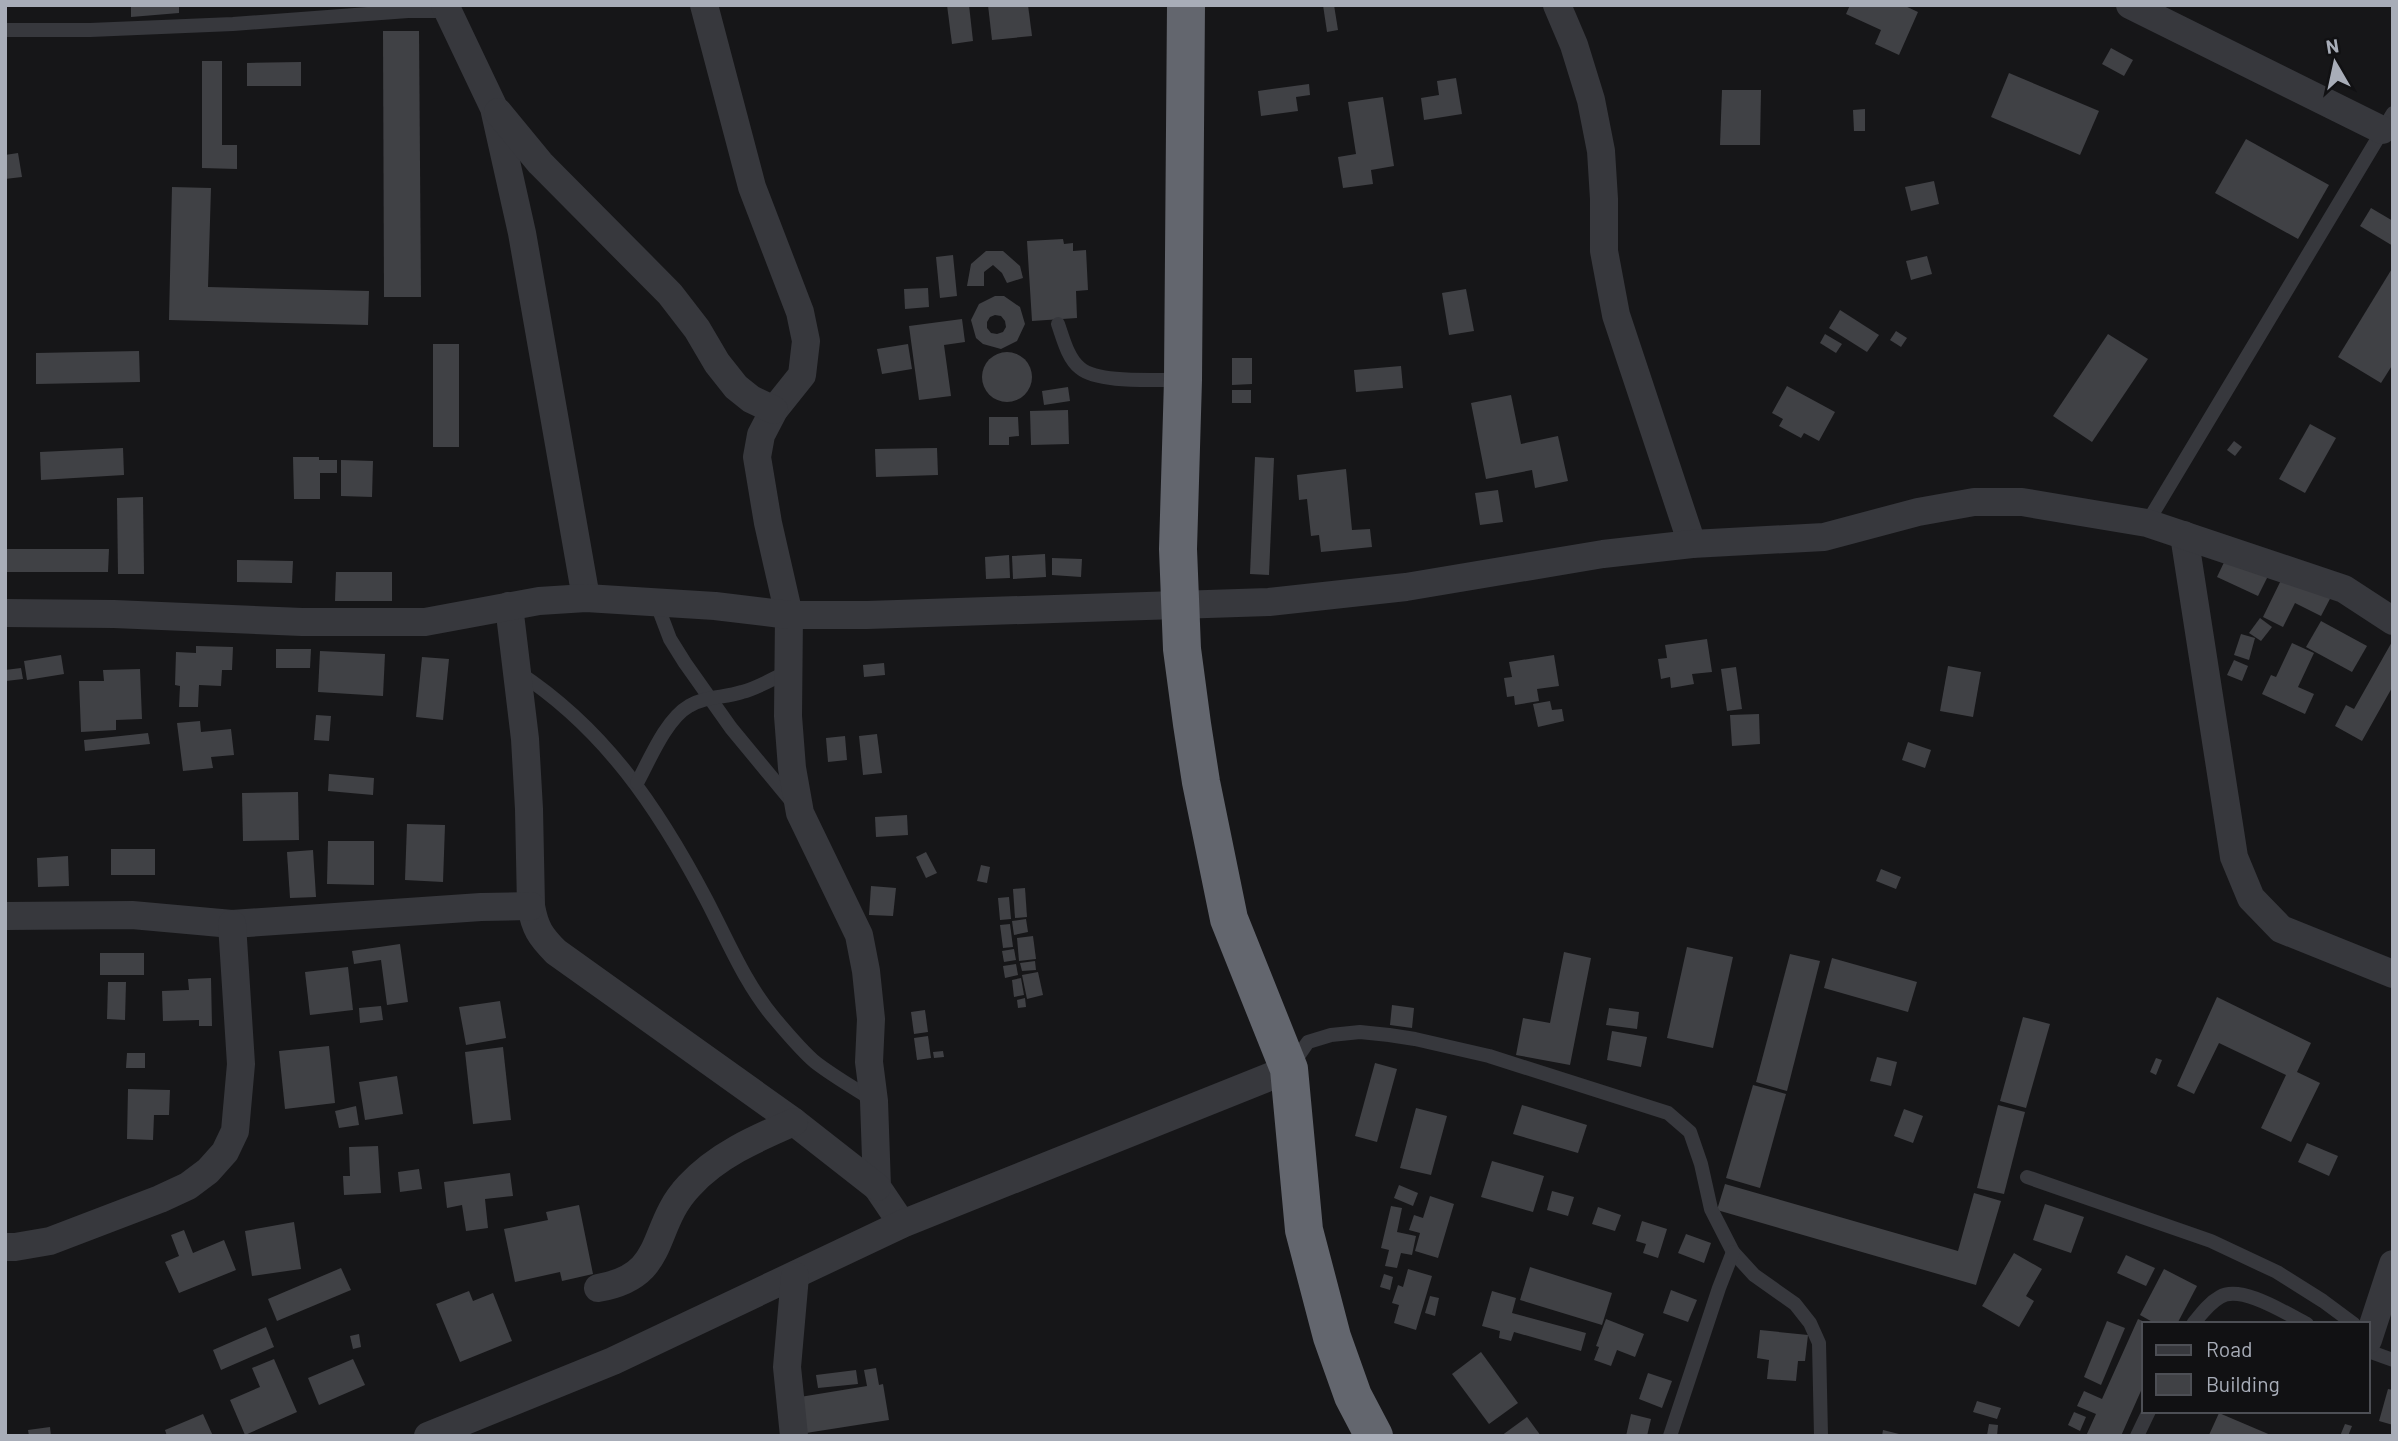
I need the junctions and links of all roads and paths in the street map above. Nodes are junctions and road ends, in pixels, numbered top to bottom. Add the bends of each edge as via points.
1 (704, 5) edge
2 (1186, 5) edge
3 (1557, 5) edge
4 (2130, 5) edge
5 (447, 8) edge
6 (5, 30) edge
7 (494, 108) junction
8 (2388, 121) edge
9 (1058, 324) dead end
10 (1183, 380) junction
11 (774, 410) junction
12 (2147, 523) junction
13 (2184, 535) junction
14 (1692, 544) junction
15 (586, 598) junction
16 (656, 602) junction
17 (1180, 605) junction
18 (509, 606) junction
19 (5, 613) edge
20 (789, 615) junction
21 (2393, 621) edge
22 (518, 672) junction
23 (787, 672) junction
24 (709, 698) junction
25 (637, 783) junction
26 (800, 813) junction
27 (531, 906) junction
28 (5, 916) edge
29 (232, 924) junction
30 (2393, 974) edge
31 (1289, 1069) junction
32 (874, 1101) junction
33 (794, 1122) junction
34 (2028, 1177) dead end
35 (877, 1187) junction
36 (902, 1224) junction
37 (5, 1247) edge
38 (1733, 1252) junction
39 (2393, 1264) edge
40 (795, 1276) junction
41 (598, 1287) dead end
42 (2195, 1322) edge
43 (2303, 1322) edge
44 (2348, 1322) edge
45 (2370, 1326) edge
46 (2370, 1340) edge
47 (2393, 1360) edge
48 (2148, 1413) edge
49 (428, 1436) edge
50 (794, 1436) edge
51 (1374, 1436) edge
52 (1670, 1436) edge
53 (1821, 1436) edge
54 (2137, 1436) edge

1 - 11 street via 752,187 800,312 806,341 802,375
2 - 10 highway
3 - 14 street via 1591,100 1601,151 1604,251 1616,315
4 - 8 street
5 - 6 lane via 233,24
5 - 7 street
7 - 11 street via 540,163 670,294 736,387
7 - 15 street via 524,246
8 - 12 lane
9 - 10 lane via 1078,367 1094,376
10 - 17 highway
11 - 20 street via 761,435 757,457
12 - 13 street
12 - 14 street via 2022,502 1974,502 1824,537
13 - 21 street via 2344,589
13 - 30 street via 2234,857 2251,898 2281,929
14 - 17 street via 1406,587 1269,602
15 - 16 street
15 - 18 street
16 - 20 street
16 - 24 lane via 670,639
17 - 20 street
17 - 31 highway via 1201,782 1229,919
18 - 19 street via 425,622
18 - 22 street
20 - 23 street
22 - 25 lane via 573,713
22 - 27 street via 530,809
23 - 24 lane via 740,693
23 - 26 street via 791,754
24 - 25 lane via 678,715
24 - 26 lane
25 - 32 lane via 774,1018 815,1061
26 - 32 street via 859,935 870,1007
27 - 29 street
27 - 33 street via 540,935 556,952
28 - 29 street via 132,915
29 - 37 street via 241,1064 235,1131 225,1152 208,1171 160,1199 50,1241
31 - 36 street
31 - 38 lane via 1308,1042 1360,1032 1389,1035 1489,1056 1668,1113 1690,1132 1711,1209
31 - 51 highway via 1304,1230 1332,1337 1353,1396
32 - 35 street
33 - 35 street
33 - 41 street via 736,1150 697,1177 678,1200 639,1273
34 - 44 lane via 2211,1241 2277,1272
35 - 36 street
36 - 40 street
38 - 52 lane
38 - 53 lane via 1754,1275 1795,1304 1810,1323 1819,1343
39 - 45 street
40 - 49 street via 612,1361
40 - 50 street via 787,1367
42 - 43 lane via 2222,1295 2242,1294
46 - 47 lane
48 - 54 lane

